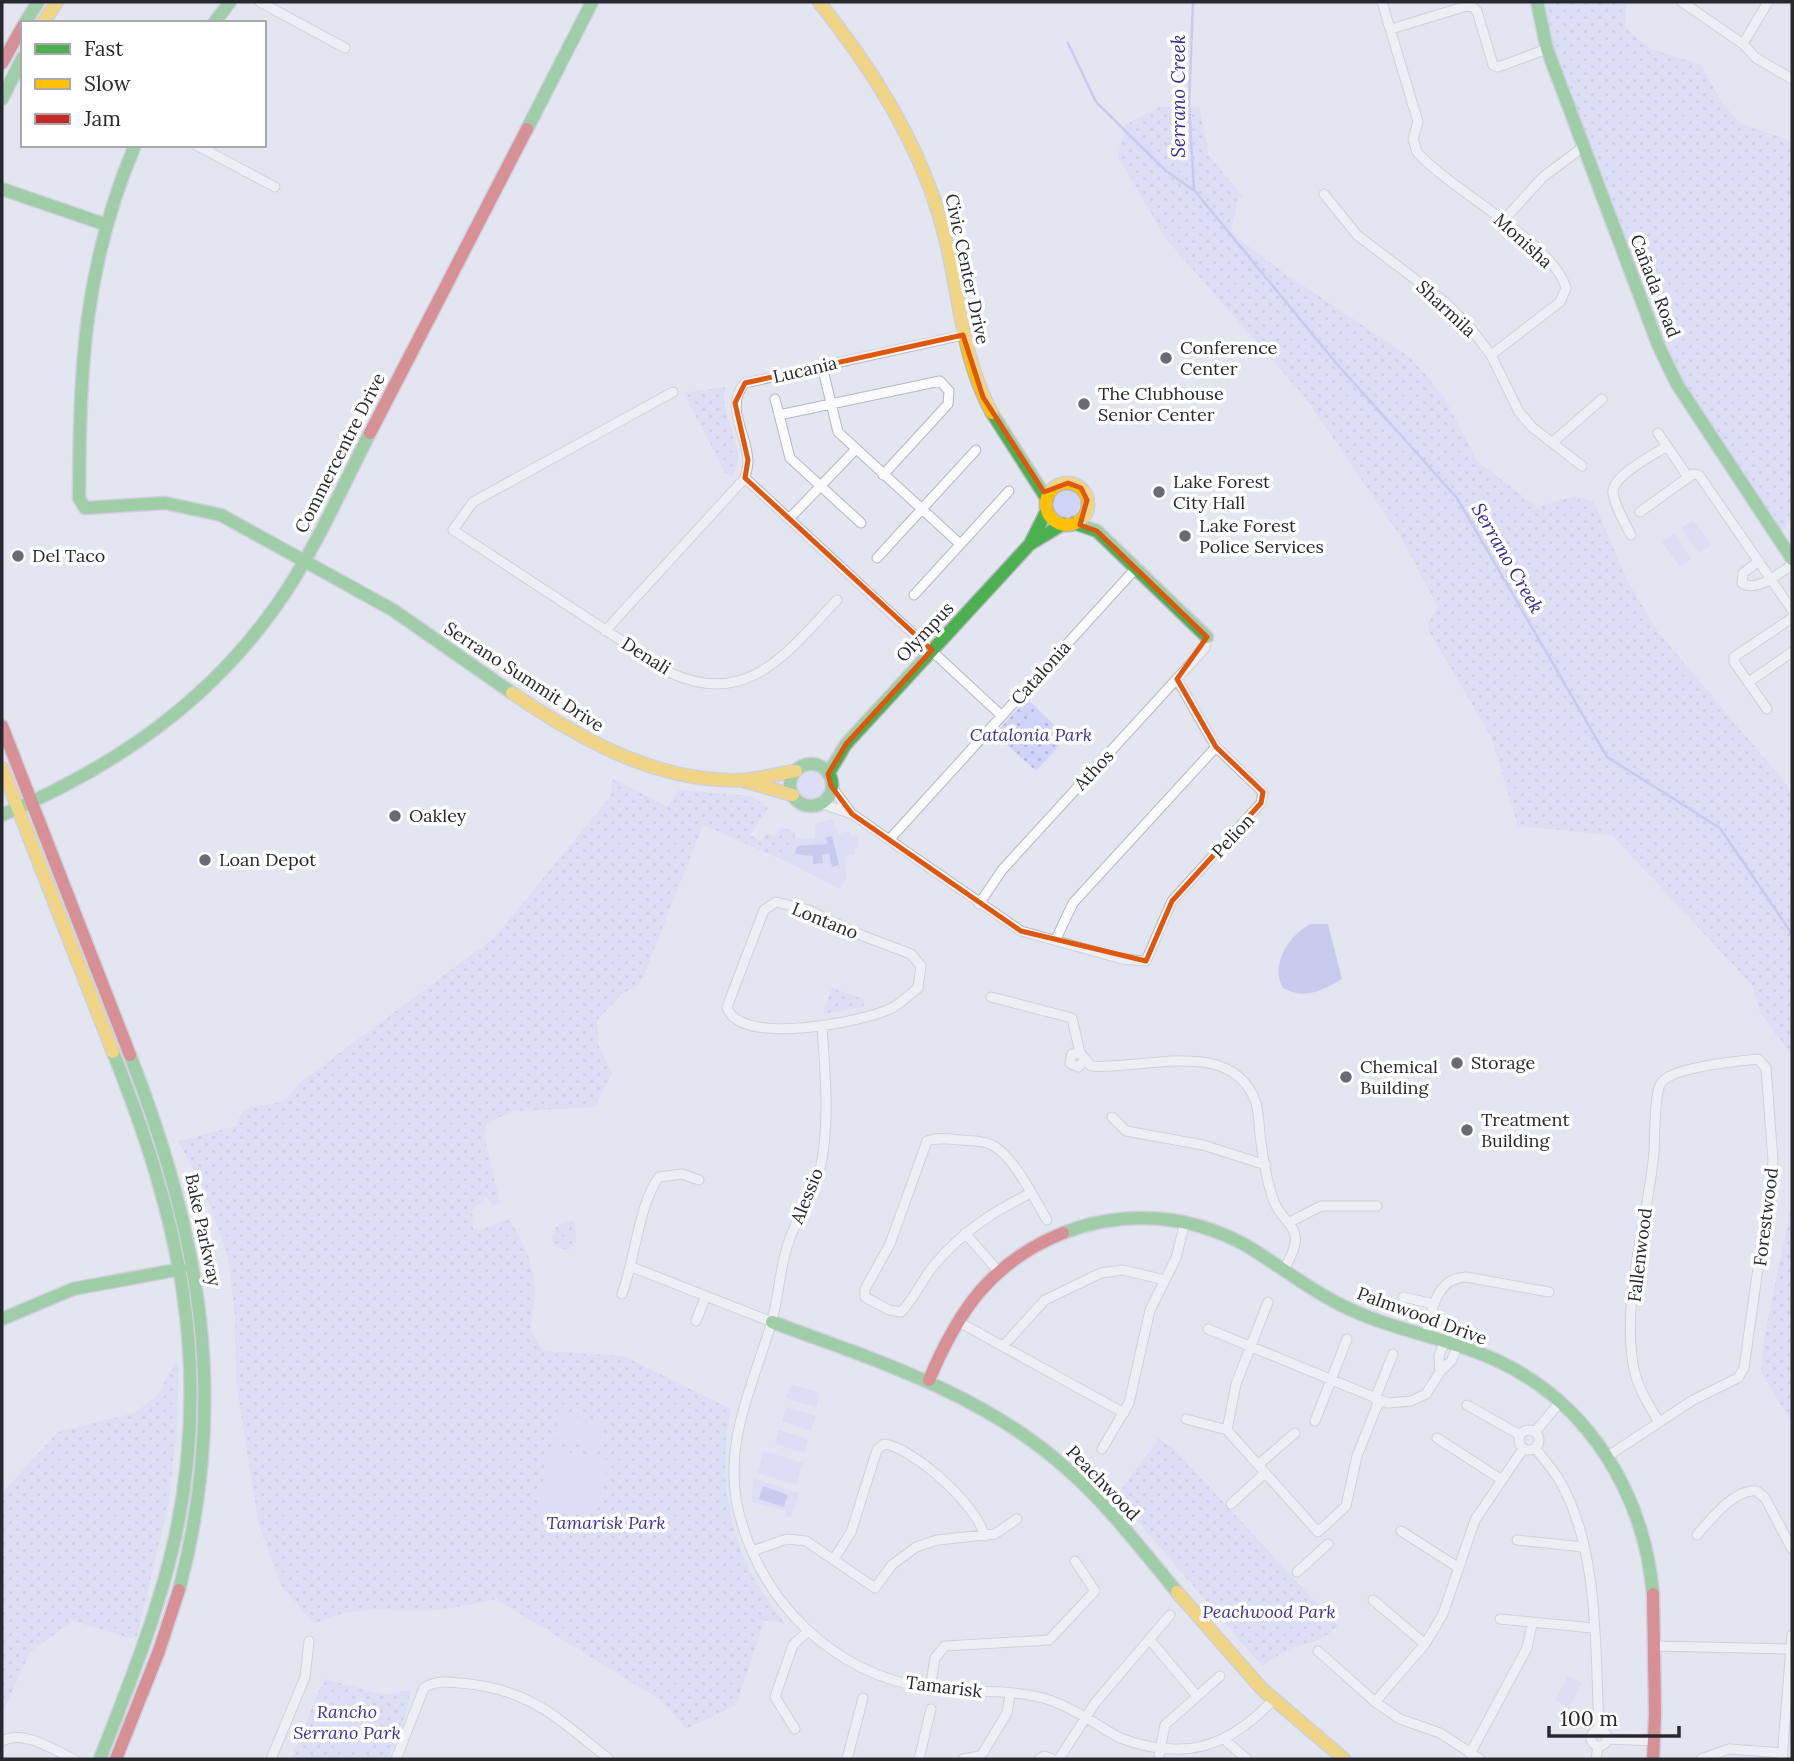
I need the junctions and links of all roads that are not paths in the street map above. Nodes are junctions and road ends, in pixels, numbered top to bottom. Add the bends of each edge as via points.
1 (38, 2) edge
2 (57, 2) edge
3 (230, 2) edge
4 (260, 2) edge
5 (592, 2) edge
6 (819, 2) edge
7 (1382, 2) edge
8 (1537, 2) edge
9 (1682, 2) edge
10 (1768, 2) edge
11 (26, 21) edge
12 (44, 21) edge
13 (216, 21) edge
14 (21, 29) edge
15 (1391, 29) junction
16 (1743, 44) junction
17 (345, 48) dead end
18 (1547, 49) junction
19 (21, 61) edge
20 (2, 63) edge
21 (1792, 79) edge
22 (2, 99) edge
23 (134, 147) edge
24 (200, 147) edge
25 (1583, 147) junction
26 (275, 187) dead end
27 (2, 189) edge
28 (1324, 194) dead end
29 (1503, 221) junction
30 (104, 224) junction
31 (963, 335) junction
32 (1491, 355) junction
33 (822, 366) junction
34 (673, 392) dead end
35 (775, 399) dead end
36 (1602, 399) dead end
37 (831, 405) junction
38 (779, 415) junction
39 (1658, 433) dead end
40 (1553, 442) junction
41 (1667, 446) junction
42 (856, 449) junction
43 (976, 450) dead end
44 (1582, 467) dead end
45 (1036, 473) junction
46 (883, 475) junction
47 (1688, 477) junction
48 (745, 478) junction
49 (1061, 484) junction
50 (820, 486) junction
51 (1009, 491) dead end
52 (1047, 504) junction
53 (1087, 508) junction
54 (921, 509) junction
55 (1640, 512) dead end
56 (789, 519) junction
57 (861, 523) dead end
58 (1068, 524) junction
59 (1097, 531) junction
60 (1631, 536) dead end
61 (960, 544) junction
62 (1030, 544) junction
63 (877, 558) dead end
64 (1792, 559) edge
65 (305, 560) junction
66 (1759, 561) junction
67 (1792, 565) edge
68 (1137, 567) junction
69 (1770, 578) junction
70 (914, 595) dead end
71 (837, 600) dead end
72 (1792, 610) edge
73 (1792, 618) edge
74 (605, 631) junction
75 (1207, 637) joint
76 (932, 650) junction
77 (1792, 652) edge
78 (1177, 679) junction
79 (1749, 682) junction
80 (1768, 709) dead end
81 (1002, 716) junction
82 (2, 726) edge
83 (846, 744) junction
84 (1216, 747) junction
85 (813, 765) junction
86 (2, 768) edge
87 (796, 771) junction
88 (740, 780) junction
89 (830, 780) junction
90 (793, 795) junction
91 (32, 803) junction
92 (820, 803) junction
93 (17, 809) junction
94 (852, 814) junction
95 (2, 815) edge
96 (889, 841) junction
97 (979, 904) junction
98 (1056, 939) junction
99 (1146, 961) joint
100 (991, 997) dead end
101 (822, 1026) junction
102 (1660, 1084) joint
103 (1112, 1117) dead end
104 (1266, 1165) junction
105 (699, 1180) dead end
106 (1031, 1193) junction
107 (1377, 1206) dead end
108 (1047, 1220) dead end
109 (1185, 1222) junction
110 (1290, 1222) junction
111 (965, 1233) junction
112 (632, 1267) junction
113 (181, 1269) junction
114 (1284, 1269) junction
115 (998, 1272) junction
116 (1165, 1280) junction
117 (1549, 1292) dead end
118 (622, 1294) dead end
119 (1403, 1297) dead end
120 (705, 1298) junction
121 (1268, 1302) dead end
122 (1434, 1304) junction
123 (2, 1319) edge
124 (696, 1321) dead end
125 (957, 1321) junction
126 (772, 1322) junction
127 (1208, 1329) dead end
128 (1425, 1336) junction
129 (1347, 1339) dead end
130 (1444, 1342) junction
131 (1003, 1346) junction
132 (1457, 1346) junction
133 (1251, 1347) junction
134 (1393, 1354) dead end
135 (1440, 1371) junction
136 (929, 1380) junction
137 (1332, 1380) junction
138 (206, 1394) junction
139 (1377, 1400) junction
140 (1560, 1402) junction
141 (1467, 1405) dead end
142 (1124, 1413) junction
143 (1186, 1419) dead end
144 (1315, 1421) dead end
145 (1659, 1422) junction
146 (1227, 1430) junction
147 (1535, 1432) junction
148 (1295, 1433) dead end
149 (1520, 1435) junction
150 (1437, 1437) dead end
151 (1535, 1448) junction
152 (1102, 1449) dead end
153 (1523, 1449) junction
154 (1608, 1456) junction
155 (1261, 1469) junction
156 (1502, 1480) junction
157 (1231, 1504) dead end
158 (1017, 1519) dead end
159 (1401, 1531) dead end
160 (1697, 1535) dead end
161 (984, 1536) junction
162 (1517, 1539) dead end
163 (1328, 1544) dead end
164 (1583, 1547) junction
165 (1792, 1549) edge
166 (752, 1551) junction
167 (834, 1559) junction
168 (1075, 1561) dead end
169 (1460, 1568) junction
170 (1297, 1572) dead end
171 (1373, 1600) dead end
172 (1170, 1615) dead end
173 (1500, 1619) dead end
174 (1532, 1624) junction
175 (1593, 1628) junction
176 (808, 1631) junction
177 (1792, 1635) edge
178 (1150, 1640) junction
179 (309, 1641) dead end
180 (1425, 1644) junction
181 (1655, 1646) junction
182 (1791, 1649) edge
183 (1318, 1651) dead end
184 (1220, 1676) dead end
185 (930, 1689) junction
186 (1010, 1695) junction
187 (1197, 1696) junction
188 (863, 1698) dead end
189 (1271, 1702) junction
190 (1375, 1702) junction
191 (931, 1709) dead end
192 (1085, 1717) junction
193 (795, 1729) dead end
194 (1599, 1730) junction
195 (6, 1739) edge
196 (1606, 1739) junction
197 (1655, 1741) junction
198 (1227, 1742) junction
199 (1598, 1746) junction
200 (1470, 1754) junction
201 (1159, 1755) junction
202 (1782, 1756) edge
203 (74, 1759) edge
204 (100, 1759) edge
205 (116, 1759) edge
206 (271, 1759) edge
207 (396, 1759) edge
208 (609, 1759) edge
209 (848, 1759) edge
210 (919, 1759) edge
211 (962, 1759) edge
212 (1059, 1759) edge
213 (1247, 1759) edge
214 (1344, 1759) edge
215 (1480, 1759) edge
216 (1595, 1759) edge
217 (1653, 1759) edge
218 (1701, 1759) edge

1 - 11 street
2 - 12 street
3 - 13 street
4 - 17 street
5 - 65 street, Commercentre Drive
6 - 31 street, Civic Center Drive via 880,83 919,157 944,233
7 - 15 street
8 - 18 street, Cañada Road
9 - 16 street
10 - 16 street
14 - 20 street
15 - 18 street via 1470,5 1477,11 1493,65
15 - 29 street, Monisha via 1418,122 1413,143 1425,161
16 - 21 street via 1756,58
18 - 25 street, Cañada Road
19 - 22 street
23 - 30 street
24 - 26 street
25 - 29 street via 1542,177
25 - 64 street, Cañada Road via 1677,384
27 - 30 street
28 - 32 street, Sharmila via 1357,235 1445,302
29 - 32 street, Monisha via 1534,246 1564,279 1566,288 1560,302
30 - 65 street, Serrano Summit Drive via 89,284 79,366 79,498 85,508 97,510 160,503 191,506 229,519
31 - 33 street, Lucania
31 - 45 street, Civic Center Drive via 984,397 1002,430
32 - 40 street, Sharmila via 1519,412
33 - 37 street
33 - 48 street, Lucania via 745,383 738,392 735,403 748,460
34 - 74 street, Denali via 473,502 453,530
35 - 38 street
36 - 40 street
37 - 38 street
37 - 42 street via 838,432
37 - 46 street via 934,381 946,387 948,404
38 - 50 street via 790,458
39 - 41 street
40 - 44 street, Sharmila
41 - 47 street
41 - 60 street via 1620,477 1614,486
42 - 46 street
42 - 50 street
43 - 54 street
45 - 49 street, Civic Center Drive
45 - 52 street, Civic Center Drive
46 - 54 street
47 - 55 street
47 - 66 street via 1699,475
48 - 56 street
48 - 74 street
49 - 52 street via 1054,487
49 - 53 street, Civic Center Drive via 1081,488
50 - 56 street
50 - 57 street
51 - 61 street
52 - 58 street, Civic Center Drive via 1053,519
52 - 62 street, Olympus
53 - 58 street via 1080,520
53 - 59 street, Civic Center Drive
54 - 61 street
54 - 63 street
56 - 76 street
58 - 59 street, Civic Center Drive
58 - 62 street, Olympus
59 - 68 street, Civic Center Drive
61 - 70 street
62 - 76 street, Olympus
65 - 88 street, Serrano Summit Drive via 394,611 484,676 624,760 668,773
65 - 91 street, Commercentre Drive via 266,624 197,699 115,760
66 - 69 street
66 - 69 street via 1743,573 1742,583 1754,587
67 - 69 street
68 - 75 street, Civic Center Drive
68 - 81 street, Catalonia
69 - 72 street
71 - 74 street, Denali via 788,654 755,676 728,684 682,679
73 - 79 street via 1734,657
75 - 78 street, Athos via 1205,648
76 - 81 street
76 - 83 street, Olympus
77 - 79 street
78 - 84 street, Pelion
78 - 97 street, Athos via 1002,870
79 - 80 street
81 - 96 street, Catalonia
82 - 91 street, Bake Parkway
83 - 85 street, Olympus
83 - 89 street, Olympus
84 - 98 street via 1073,903
84 - 99 street, Pelion via 1263,792 1261,803 1172,901
85 - 87 street, Serrano Summit Drive
85 - 89 street, Serrano Summit Drive
86 - 93 street, Bake Parkway
87 - 88 street, Serrano Summit Drive
87 - 90 street via 790,782
88 - 90 street, Serrano Summit Drive
89 - 92 street via 827,798
89 - 94 street, Serrano Summit Drive
90 - 92 street, Serrano Summit Drive via 803,804
91 - 93 street, Commercentre Drive
91 - 138 street, Bake Parkway via 179,1191 204,1322
92 - 94 street, Serrano Summit Drive
93 - 95 street, Commercentre Drive
93 - 113 street, Bake Parkway via 158,1174
94 - 96 street, Serrano Summit Drive
96 - 97 street, Serrano Summit Drive
97 - 98 street, Serrano Summit Drive via 1021,931
98 - 99 street, Serrano Summit Drive via 1122,959
100 - 104 street via 1072,1018 1082,1057 1095,1067 1202,1061 1223,1068 1254,1098
101 - 101 street, Lontano via 892,1008 918,988 921,966 911,954 776,902 764,910 727,1007 730,1017 736,1023 765,1029
101 - 126 street, Alessio via 826,1131 821,1166 787,1245
102 - 145 street, Fallenwood via 1634,1287 1632,1345 1635,1373
102 - 145 street, Forestwood via 1699,1067 1761,1061 1766,1068 1773,1161 1741,1374
103 - 104 street via 1126,1131 1203,1145
104 - 110 street via 1272,1196
105 - 112 street via 682,1174 659,1177 650,1189
106 - 108 street
106 - 111 street
106 - 111 street via 1004,1154 992,1145 927,1141 890,1244 864,1293 869,1301 901,1312 936,1263
107 - 110 street via 1321,1206
109 - 114 street, Palmwood Drive via 1235,1240
109 - 115 street, Palmwood Drive via 1135,1218 1079,1227 1031,1248
109 - 116 street
110 - 114 street via 1296,1243
111 - 115 street
112 - 118 street
112 - 120 street
113 - 123 street via 73,1289
113 - 138 street via 186,1271 191,1290 198,1374
113 - 204 street, Bake Parkway via 190,1429 181,1506 150,1629
114 - 128 street, Palmwood Drive via 1339,1304
115 - 125 street, Palmwood Drive
116 - 131 street via 1124,1270 1101,1273 1045,1300
116 - 142 street via 1150,1310
117 - 122 street via 1458,1277 1444,1284
119 - 122 street
120 - 124 street
120 - 126 street
121 - 133 street
122 - 128 street
125 - 131 street
125 - 136 street, Palmwood Drive
126 - 136 street, Peachwood
126 - 166 street, Tamarisk via 744,1402 735,1447 738,1507
127 - 133 street
128 - 130 street, Palmwood Drive
129 - 137 street
130 - 132 street, Palmwood Drive
130 - 135 street
131 - 142 street
132 - 135 street via 1452,1360
132 - 140 street, Palmwood Drive via 1506,1366
133 - 137 street
133 - 146 street via 1236,1384
134 - 139 street
135 - 139 street via 1421,1398 1395,1403
136 - 189 street, Peachwood via 1004,1420 1072,1474
137 - 139 street
137 - 144 street
138 - 205 street, Bake Parkway via 198,1497 180,1586
139 - 155 street via 1346,1506 1318,1532
140 - 147 street
140 - 154 street, Palmwood Drive
141 - 149 street
142 - 152 street
143 - 146 street
145 - 154 street
146 - 155 street
147 - 149 street via 1525,1430
147 - 151 street via 1539,1440
148 - 155 street
149 - 153 street
150 - 156 street
151 - 153 street
151 - 164 street via 1558,1479
153 - 156 street
154 - 181 street, Palmwood Drive via 1638,1517 1647,1547
155 - 157 street
156 - 169 street via 1475,1520
158 - 161 street via 1000,1532
159 - 169 street
160 - 165 street via 1719,1511 1745,1492 1757,1491 1765,1497
161 - 167 street via 916,1547 892,1565 875,1588
161 - 167 street via 976,1514 945,1482 896,1447 882,1445 851,1532
162 - 164 street
163 - 170 street
164 - 175 street
166 - 167 street via 798,1539
166 - 176 street, Tamarisk via 774,1593
168 - 185 street via 1095,1591 1049,1640 945,1646 935,1658
169 - 180 street via 1443,1614
171 - 180 street
172 - 178 street
173 - 174 street
174 - 175 street
174 - 200 street via 1527,1648
175 - 194 street
176 - 185 street, Tamarisk via 856,1665 903,1684
176 - 193 street via 793,1645 775,1697
177 - 182 street
178 - 187 street
178 - 192 street
179 - 206 street via 305,1677
180 - 190 street
181 - 182 street
181 - 197 street, Palmwood Drive
182 - 202 street
183 - 190 street
184 - 187 street
185 - 186 street, Tamarisk
186 - 192 street, Tamarisk via 1041,1697
186 - 211 street via 1007,1713 984,1751
187 - 201 street via 1165,1725
188 - 209 street
189 - 198 street, Tamarisk
189 - 214 street, Peachwood
190 - 200 street via 1400,1719 1440,1733
191 - 210 street
192 - 201 street, Tamarisk via 1139,1749
192 - 212 street
194 - 196 street
194 - 199 street via 1591,1738
195 - 203 street via 23,1737
196 - 197 street
196 - 199 street
197 - 217 street, Palmwood Drive
198 - 201 street, Tamarisk via 1184,1756
198 - 213 street
199 - 216 street
200 - 215 street
202 - 218 street via 1729,1749
207 - 208 street via 424,1688 439,1682 508,1690 545,1708

